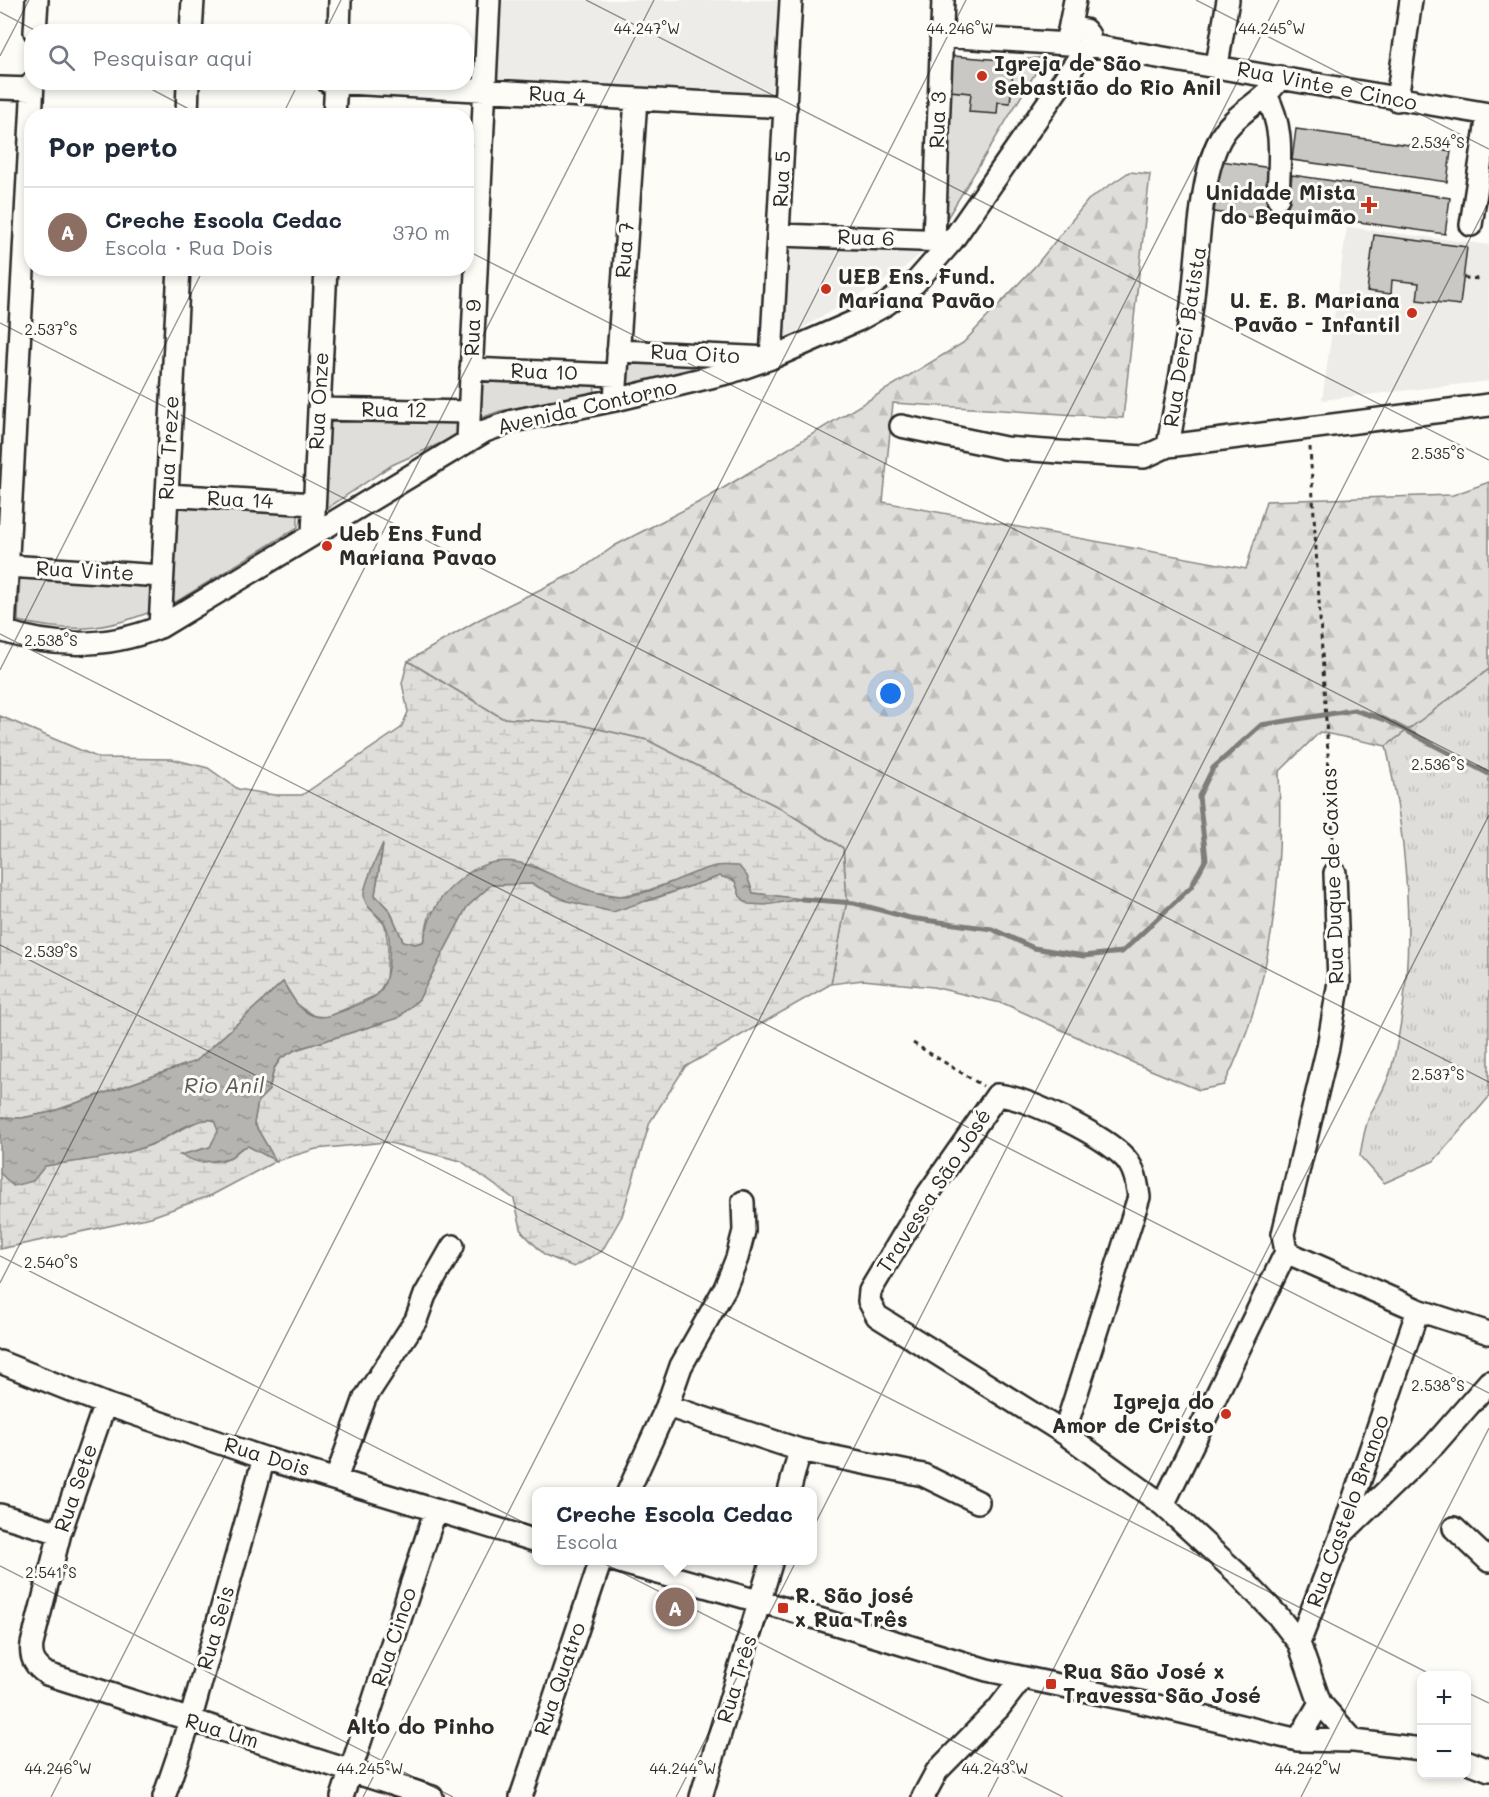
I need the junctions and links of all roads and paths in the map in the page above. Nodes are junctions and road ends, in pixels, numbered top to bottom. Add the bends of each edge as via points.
1 (37, 0) edge
2 (193, 0) edge
3 (340, 0) edge
4 (489, 0) edge
5 (791, 0) edge
6 (943, 0) edge
7 (1075, 0) edge
8 (1086, 0) edge
9 (1228, 0) edge
10 (1411, 0) edge
11 (36, 24) edge
12 (192, 24) edge
13 (339, 24) edge
14 (941, 36) junction
15 (1079, 41) junction
16 (1217, 65) junction
17 (1280, 77) junction
18 (24, 86) edge
19 (0, 88) edge
20 (32, 90) edge
21 (188, 90) edge
22 (336, 90) edge
23 (451, 90) edge
24 (484, 92) junction
25 (1266, 94) junction
26 (636, 99) junction
27 (1397, 100) junction
28 (786, 107) junction
29 (31, 108) edge
30 (187, 108) edge
31 (334, 108) edge
32 (1488, 114) edge
33 (1278, 198) dead end
34 (1471, 225) dead end
35 (780, 235) junction
36 (943, 241) junction
37 (24, 249) edge
38 (178, 276) edge
39 (326, 276) edge
40 (1464, 278) dead end
41 (1482, 279) dead end
42 (618, 351) junction
43 (771, 358) junction
44 (471, 369) junction
45 (616, 375) junction
46 (615, 400) junction
47 (1489, 405) edge
48 (319, 409) junction
49 (469, 412) junction
50 (901, 426) dead end
51 (1308, 428) junction
52 (468, 440) junction
53 (1168, 446) junction
54 (6, 495) edge
55 (166, 495) junction
56 (314, 504) junction
57 (313, 533) junction
58 (8, 566) junction
59 (162, 576) junction
60 (160, 627) junction
61 (2, 630) edge
62 (1335, 873) joint
63 (913, 1043) dead end
64 (997, 1095) junction
65 (742, 1203) dead end
66 (453, 1246) dead end
67 (1286, 1252) junction
68 (1418, 1310) junction
69 (1489, 1334) edge
70 (0, 1362) edge
71 (1489, 1382) edge
72 (105, 1404) junction
73 (667, 1406) junction
74 (1064, 1432) junction
75 (800, 1450) junction
76 (264, 1458) junction
77 (336, 1479) junction
78 (630, 1487) edge
79 (790, 1487) edge
80 (978, 1502) dead end
81 (1163, 1505) junction
82 (435, 1512) junction
83 (0, 1515) edge
84 (1454, 1528) dead end
85 (60, 1533) junction
86 (1342, 1533) junction
87 (532, 1540) edge
88 (1489, 1562) edge
89 (599, 1565) edge
90 (630, 1565) edge
91 (771, 1565) edge
92 (762, 1601) junction
93 (1299, 1643) junction
94 (32, 1644) joint
95 (1022, 1678) junction
96 (1320, 1702) junction
97 (190, 1721) junction
98 (1298, 1740) junction
99 (1354, 1741) junction
100 (1417, 1748) edge
101 (1471, 1763) edge
102 (350, 1770) junction
103 (1489, 1770) edge
104 (164, 1797) edge
105 (342, 1797) edge
106 (432, 1797) edge
107 (521, 1797) edge
108 (701, 1797) edge
109 (923, 1797) edge

1 - 11 street
2 - 12 street
3 - 13 street
4 - 24 street, Rua 9
5 - 28 street, Rua 5
6 - 14 street, Rua 3
7 - 15 street, Avenida Contorno
8 - 15 street
9 - 16 street
10 - 27 street
14 - 15 street
14 - 36 street, Rua 3
15 - 16 street, Rua Vinte e Cinco
15 - 36 street, Avenida Contorno via 1047,104
16 - 17 street, Rua Vinte e Cinco
17 - 25 street, Rua Derci Batista
17 - 27 street, Rua Vinte e Cinco
18 - 19 street
20 - 29 street
21 - 30 street
22 - 31 street
23 - 24 street, Rua 4
24 - 26 street, Rua 4
24 - 44 street, Rua 9
25 - 33 street via 1276,113 1280,135
25 - 53 street, Rua Derci Batista via 1230,124 1208,171 1192,308
26 - 28 street, Rua 4
26 - 42 street, Rua 7
27 - 32 street, Rua Vinte e Cinco
28 - 35 street, Rua 5
32 - 34 street
35 - 36 street, Rua 6
35 - 43 street, Rua 5
36 - 43 street, Avenida Contorno via 915,283 885,305
37 - 54 street
38 - 55 street, Rua Treze
39 - 48 street, Rua Onze
40 - 41 path
42 - 43 street, Rua Oito
42 - 45 street, Rua 7
43 - 46 street, Avenida Contorno via 695,382
44 - 45 street, Rua 10
44 - 49 street, Rua 9
45 - 46 street, Rua 7
46 - 52 street, Avenida Contorno via 513,422
47 - 51 street, Rua Derci Batista
48 - 49 street, Rua 12
48 - 56 street, Rua Onze
49 - 52 street, Rua 9
50 - 53 street via 1005,448 1144,457
51 - 53 street, Rua Derci Batista
51 - 62 path, Rua Duque de Caxias
52 - 57 street, Avenida Contorno
54 - 58 street
55 - 56 street, Rua 14
55 - 59 street, Rua Treze
56 - 57 street, Rua Onze
57 - 60 street, Avenida Contorno
58 - 59 street, Rua Vinte
58 - 61 street
59 - 60 street, Rua Treze
60 - 61 street, Avenida Contorno via 123,640 85,644
62 - 67 street, Rua Duque de Caxias via 1339,982 1328,1047 1283,1234
63 - 64 path
64 - 74 street, Travessa São José via 1026,1101 1111,1147 1126,1159 1136,1176 1139,1197
64 - 74 street, Travessa São José via 928,1194 870,1291 869,1301 877,1316
65 - 73 street via 744,1231 737,1258 725,1288 681,1366
66 - 77 street via 424,1295 416,1320 364,1398
67 - 68 street
67 - 81 street, Rua Duque de Caxias
68 - 69 street
68 - 86 street, Rua Castelo Branco
70 - 72 street, Rua Dois
71 - 86 street via 1434,1445
72 - 76 street, Rua Dois
72 - 85 street, Rua Sete
73 - 75 street
73 - 78 street
74 - 81 street, Travessa São José
75 - 79 street
75 - 80 street via 923,1475
76 - 77 street, Rua Dois
76 - 97 street, Rua Seis
77 - 82 street, Rua Dois
81 - 93 street, Travessa São José via 1238,1574
82 - 87 street, Rua Dois
82 - 102 street, Rua Cinco
83 - 85 street
84 - 88 street
85 - 94 street, Rua Sete
86 - 93 street, Rua Castelo Branco
89 - 107 street, Rua Quatro
90 - 92 street
91 - 92 street, Rua Três
92 - 95 street
92 - 108 street, Rua Três
93 - 96 street, Travessa São José
94 - 97 street, Rua Um via 30,1654 47,1674
95 - 98 street
95 - 109 street via 998,1709 937,1771
96 - 98 street
96 - 99 street, Travessa São José
97 - 102 street, Rua Um
97 - 104 street, Rua Seis
98 - 99 street
99 - 100 street
101 - 103 street
102 - 105 street, Rua Cinco
102 - 106 street, Rua Um

